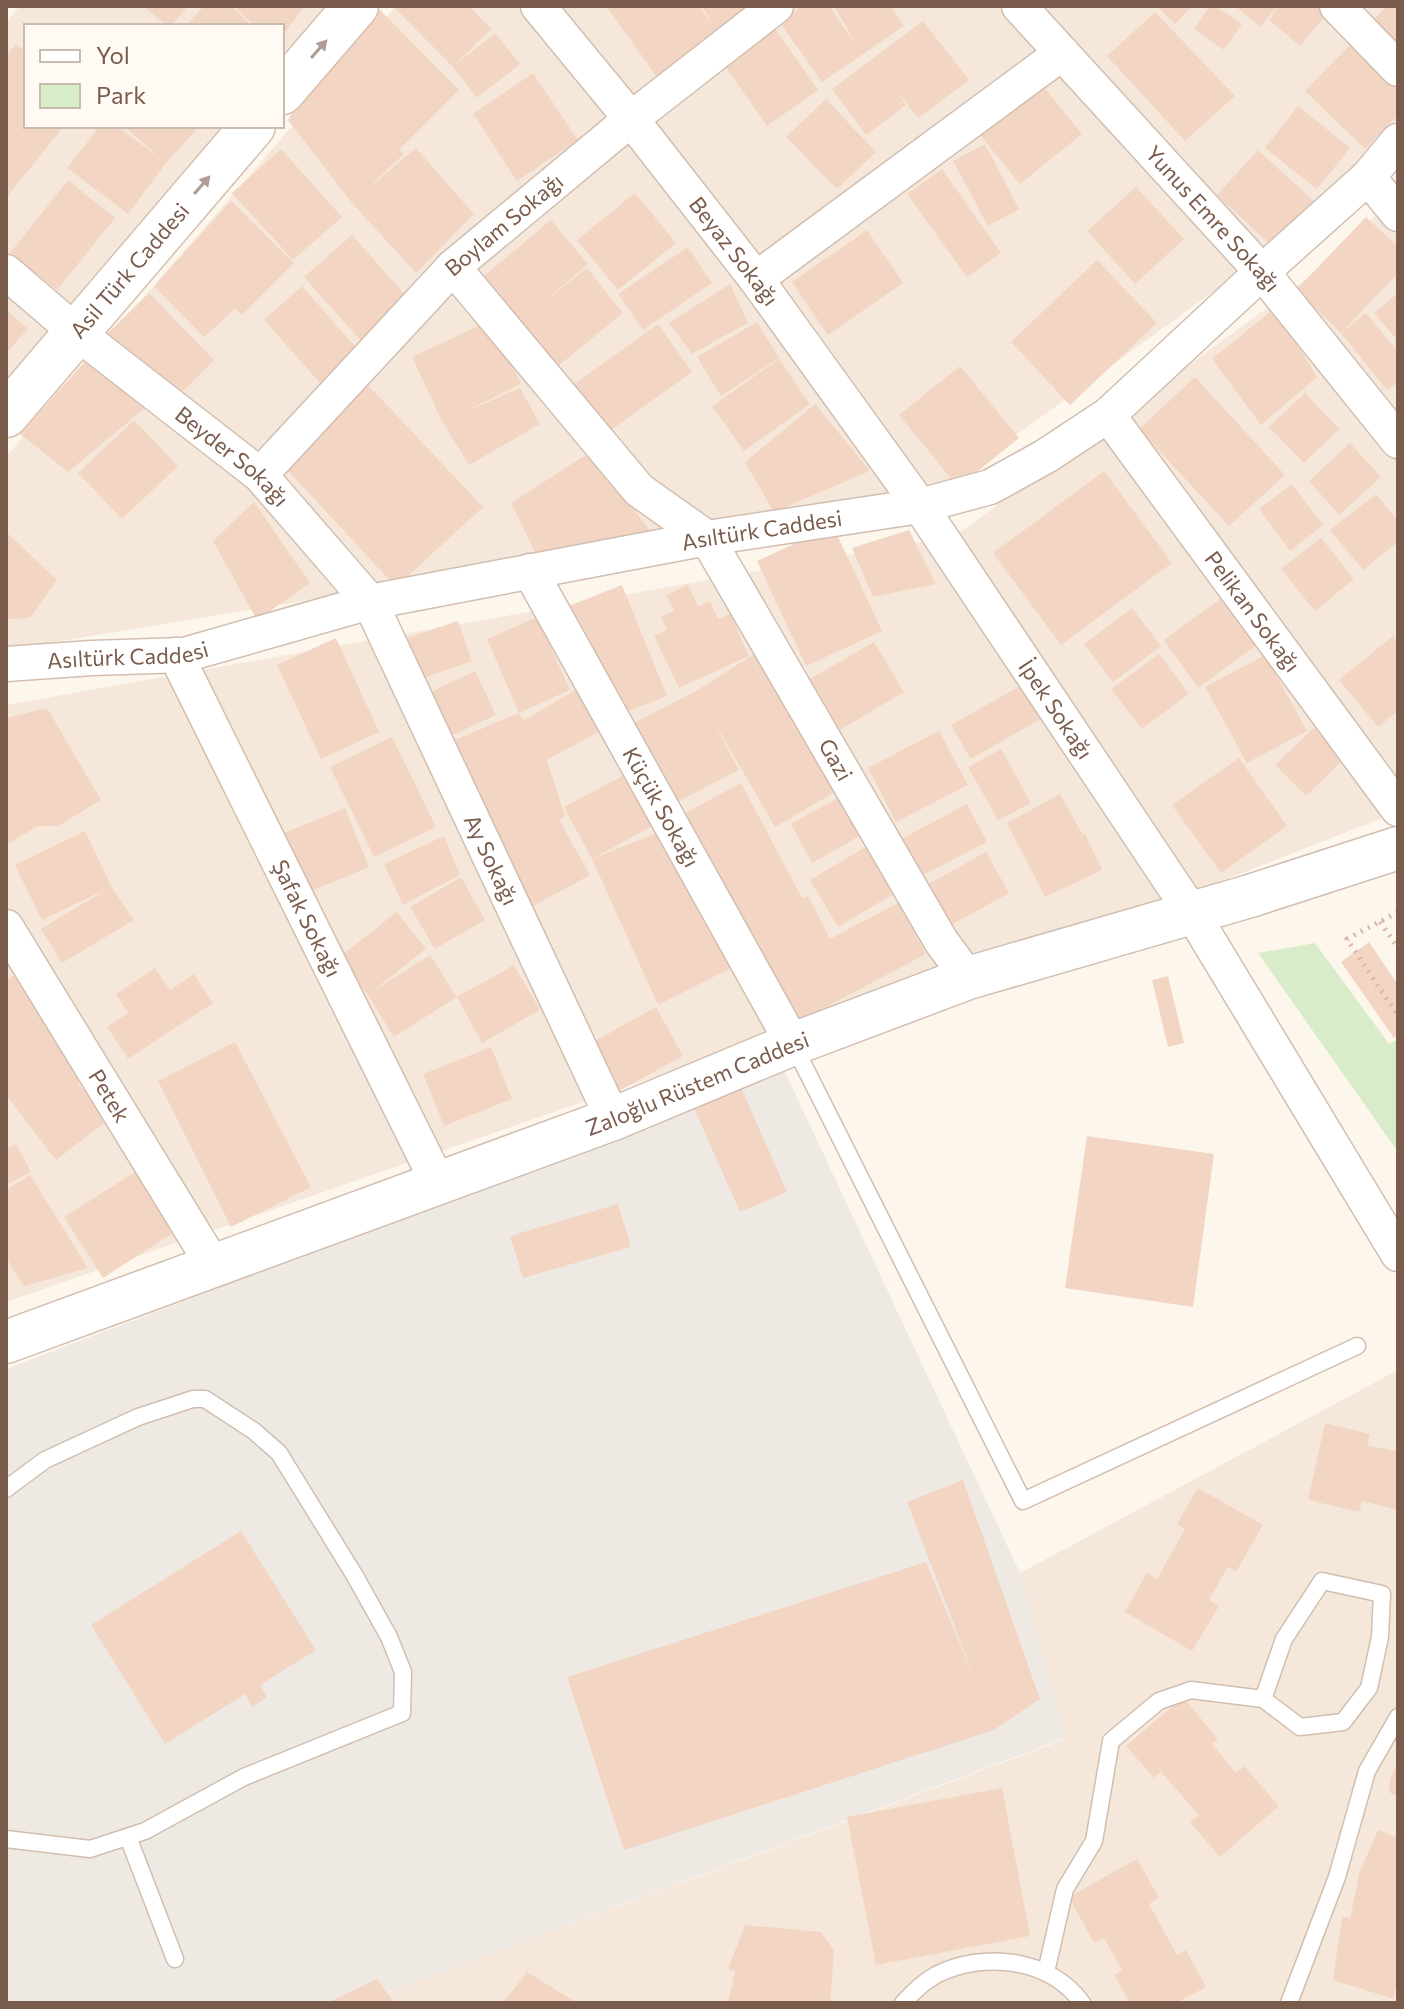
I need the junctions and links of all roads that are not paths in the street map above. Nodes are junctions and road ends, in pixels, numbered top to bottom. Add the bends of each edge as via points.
1 (356, 6) edge
2 (538, 6) edge
3 (776, 6) edge
4 (1019, 6) edge
5 (1337, 6) edge
6 (1062, 53) junction
7 (1398, 69) edge
8 (284, 90) edge
9 (631, 119) junction
10 (251, 128) edge
11 (1398, 141) edge
12 (1368, 177) junction
13 (1398, 214) edge
14 (453, 267) junction
15 (6, 272) edge
16 (1262, 272) junction
17 (756, 279) junction
18 (76, 332) junction
19 (6, 415) edge
20 (1108, 415) junction
21 (1398, 441) edge
22 (260, 475) junction
23 (920, 506) junction
24 (707, 538) junction
25 (530, 571) junction
26 (370, 602) junction
27 (176, 655) junction
28 (6, 664) edge
29 (1398, 809) edge
30 (1398, 848) edge
31 (1192, 913) junction
32 (6, 927) edge
33 (968, 978) junction
34 (793, 1044) junction
35 (613, 1119) junction
36 (438, 1183) junction
37 (1398, 1254) edge
38 (213, 1265) junction
39 (6, 1341) edge
40 (1357, 1346) dead end
41 (6, 1489) edge
42 (1263, 1699) junction
43 (1398, 1717) edge
44 (128, 1837) junction
45 (6, 1839) edge
46 (175, 1959) dead end
47 (1046, 1972) junction
48 (903, 2003) edge
49 (1082, 2003) edge
50 (1289, 2003) edge

8 -> 1 main road
2 - 9 street, Beyaz Sokağı
3 - 9 street, Boylam Sokağı
4 - 6 street, Yunus Emre Sokağı
5 - 7 street
6 - 16 street, Yunus Emre Sokağı
6 - 17 street
9 - 14 street, Boylam Sokağı
9 - 17 street, Beyaz Sokağı
18 -> 10 main road, Asil Türk Caddesi
11 - 12 street, Asıltürk Caddesi
12 - 13 street
12 - 16 street, Asıltürk Caddesi
14 - 22 street, Boylam Sokağı
14 - 24 street via 639,490
15 - 18 street, Beyder Sokağı
16 - 20 street, Asıltürk Caddesi
16 - 21 street, Yunus Emre Sokağı
17 - 23 street, Beyaz Sokağı
18 - 19 main road, Asil Türk Caddesi
18 - 22 street, Beyder Sokağı
20 - 23 street, Asıltürk Caddesi via 990,487
20 - 29 street, Pelikan Sokağı
22 - 26 street, Beyder Sokağı
23 - 24 street, Asıltürk Caddesi
23 - 31 street, İpek Sokağı
24 - 25 street, Asıltürk Caddesi
24 - 33 street, Gazi via 941,941
25 - 26 street, Asıltürk Caddesi
25 - 34 street, Küçük Sokağı
26 - 27 street, Asıltürk Caddesi
26 - 35 street, Ay Sokağı
27 - 28 street, Asıltürk Caddesi
27 - 36 street, Şafak Sokağı
30 - 31 street, Zaloğlu Rüstem Caddesi
31 - 33 street, Zaloğlu Rüstem Caddesi
31 - 37 street, İpek Sokağı
32 - 38 street, Petek
33 - 34 street, Zaloğlu Rüstem Caddesi
34 - 35 street, Zaloğlu Rüstem Caddesi
34 - 40 lane via 1023,1501
35 - 36 street, Zaloğlu Rüstem Caddesi
36 - 38 street, Zaloğlu Rüstem Caddesi
38 - 39 street, Zaloğlu Rüstem Caddesi
41 - 44 lane via 45,1460 138,1417 205,1399 279,1453 355,1576 403,1672 402,1713 244,1777
42 - 42 lane via 1300,1727 1343,1722 1369,1688 1382,1594 1322,1581 1284,1639
42 - 47 lane via 1191,1690 1159,1701 1111,1741 1094,1841 1065,1889
43 - 50 lane via 1367,1771 1337,1877
44 - 45 lane via 90,1849
44 - 46 lane
47 - 48 lane via 1009,1961 970,1962 934,1976
47 - 49 lane

